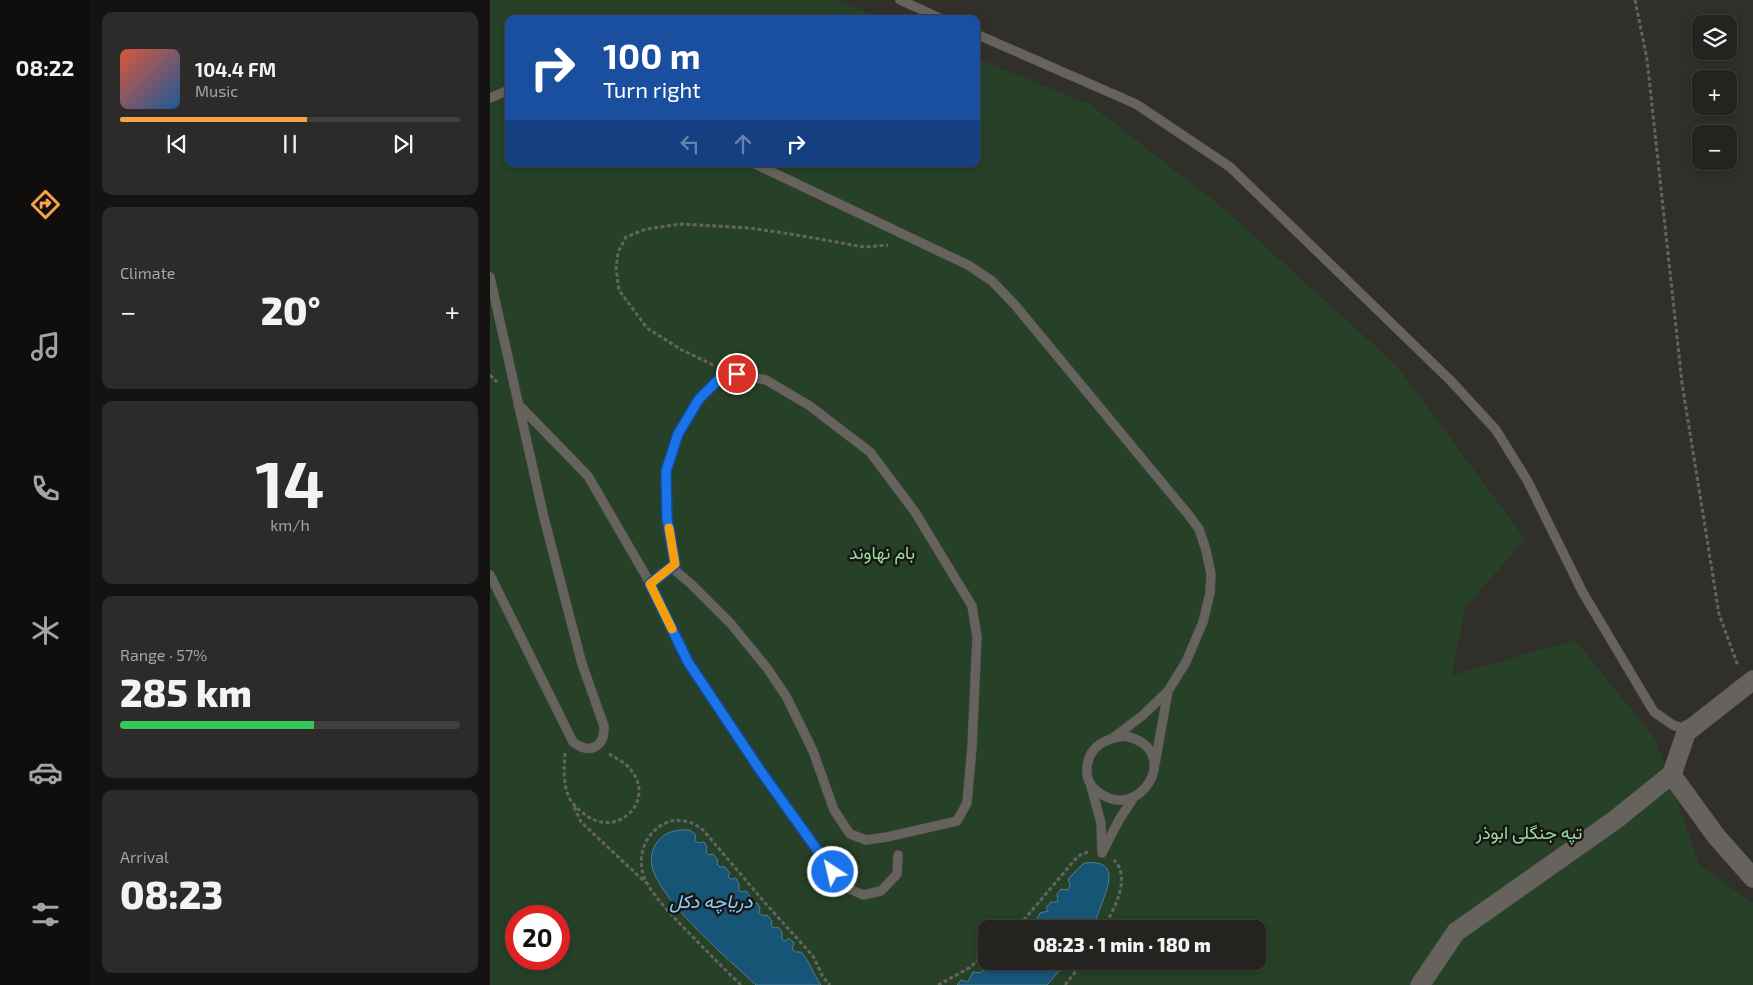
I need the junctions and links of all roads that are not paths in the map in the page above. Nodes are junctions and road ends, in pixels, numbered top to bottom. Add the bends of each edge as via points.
1 (900, 0) edge
2 (933, 15) edge
3 (980, 36) edge
4 (505, 92) edge
5 (490, 98) edge
6 (761, 167) edge
7 (490, 276) edge
8 (518, 403) junction
9 (671, 568) junction
10 (490, 575) edge
11 (650, 584) junction
12 (1749, 683) edge
13 (1168, 691) junction
14 (1687, 730) junction
15 (1114, 737) junction
16 (1155, 767) junction
17 (1671, 774) junction
18 (1090, 784) junction
19 (1135, 796) junction
20 (898, 856) dead end
21 (1753, 878) edge
22 (1420, 985) edge

1 - 2 lane
3 - 14 lane via 1136,104 1230,167 1451,381 1496,430 1527,480 1583,592 1654,712
4 - 5 lane
6 - 13 lane via 968,265 992,281 1158,476 1199,529 1211,574 1203,622 1186,662
7 - 8 lane
8 - 10 lane via 582,664 604,726 605,733 596,746 588,750 573,742
8 - 11 lane via 588,476
9 - 9 lane via 675,564 667,518 666,471 678,434 699,399 719,379 737,374 766,380 810,406 870,452 915,512 972,606 977,636 972,747 966,803 957,821 866,840 850,834 834,810 813,751 786,696 731,624
9 - 11 lane
11 - 20 lane via 688,662 843,886 863,895 882,891 897,874
12 - 14 street
13 - 15 lane
13 - 16 lane
14 - 17 street
15 - 16 lane via 1125,736 1140,742 1152,755
15 - 18 lane via 1095,747 1089,755 1086,774
16 - 19 lane via 1149,784
17 - 21 street via 1716,836
17 - 22 street via 1615,820 1456,932
18 - 19 lane via 1104,796 1127,799
18 - 19 lane via 1101,823 1102,853

